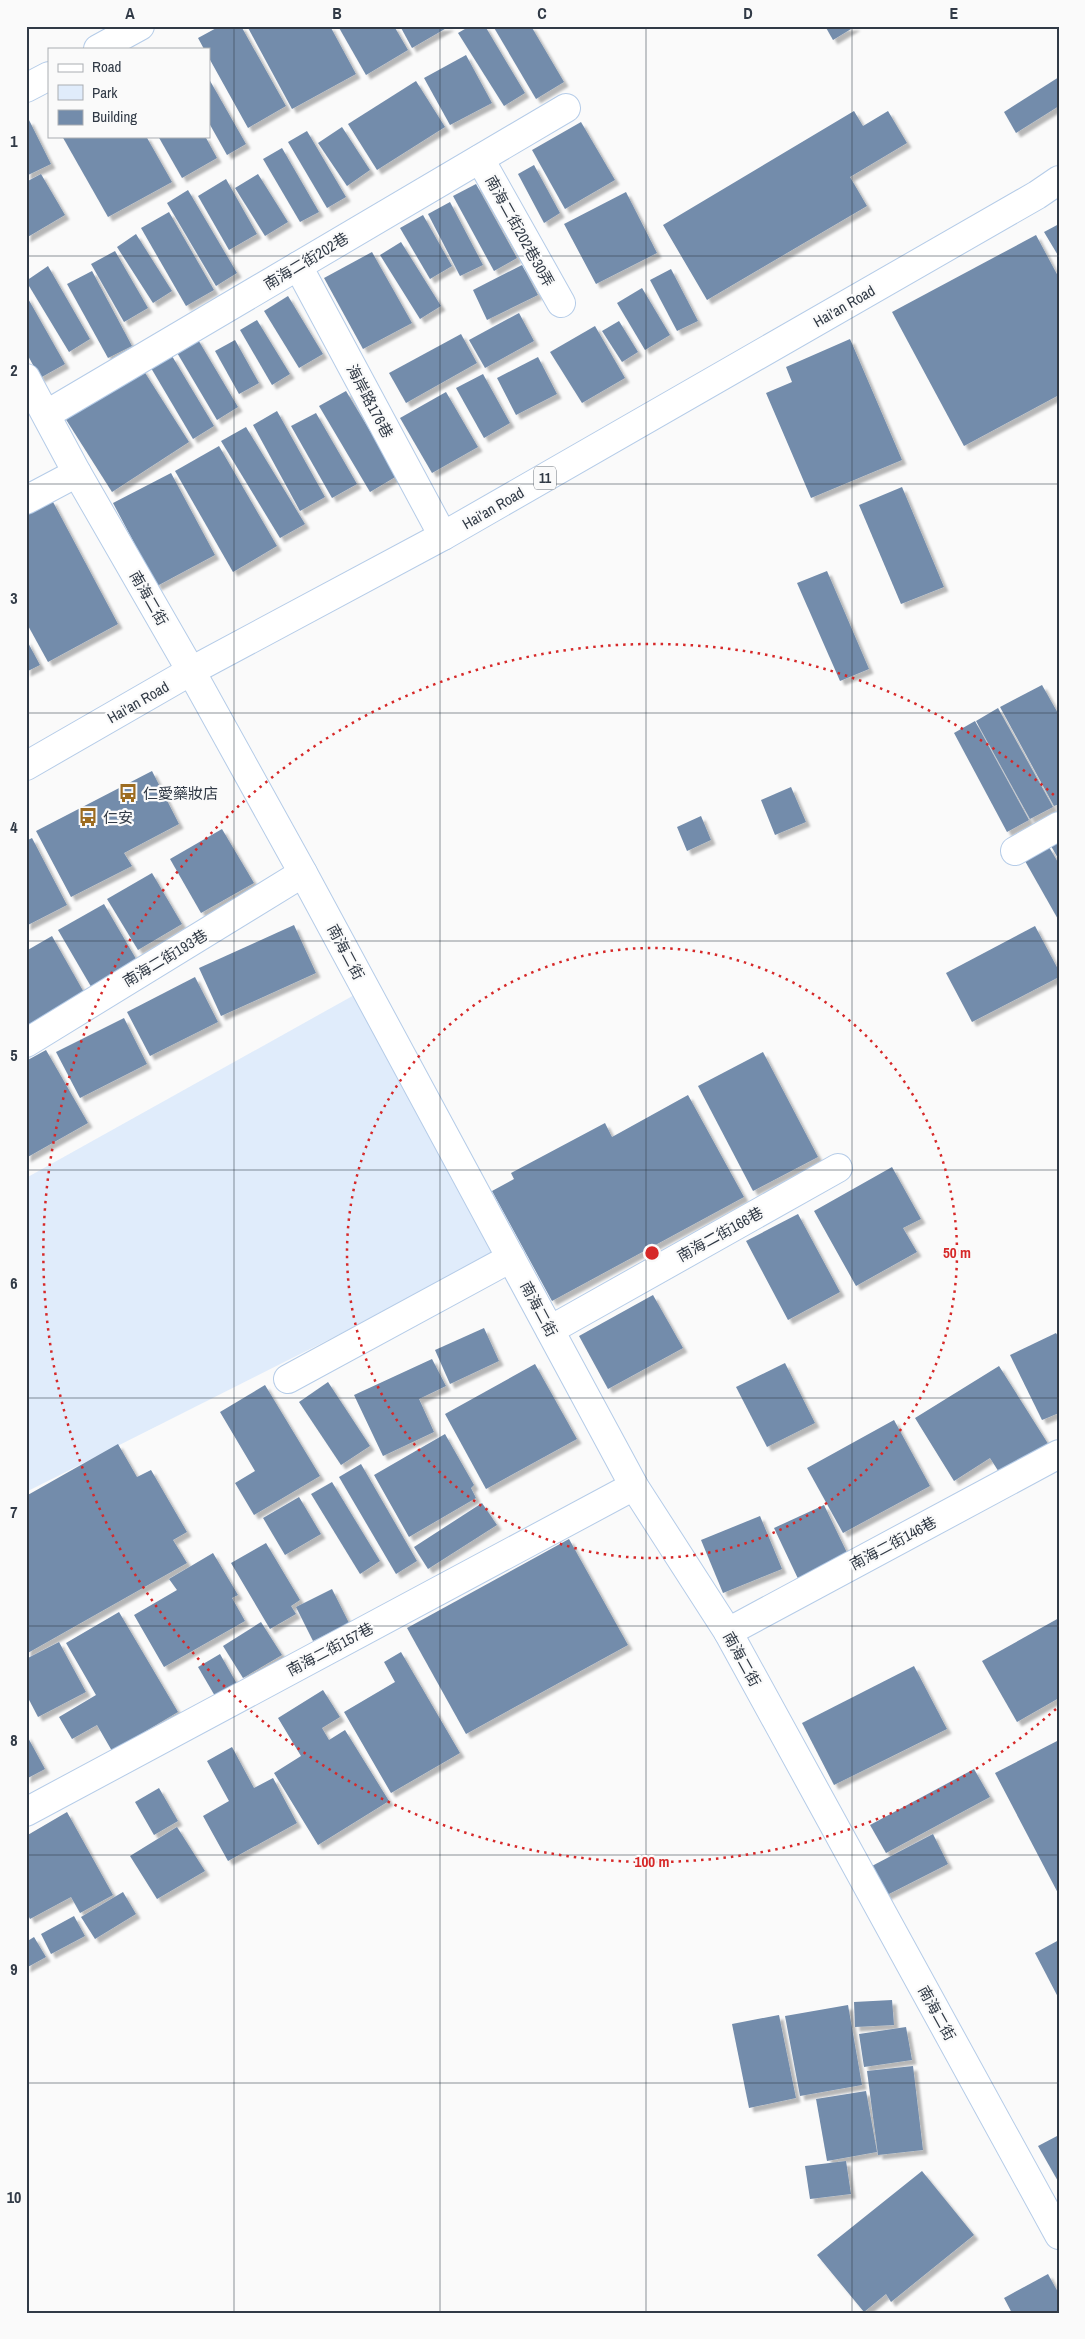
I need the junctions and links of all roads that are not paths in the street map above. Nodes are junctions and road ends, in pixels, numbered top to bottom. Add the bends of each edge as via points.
1 (140, 26) edge
2 (100, 48) edge
3 (48, 77) edge
4 (26, 88) edge
5 (566, 108) dead end
6 (480, 159) junction
7 (1059, 180) edge
8 (298, 266) junction
9 (561, 303) dead end
10 (26, 378) edge
11 (46, 414) junction
12 (77, 473) junction
13 (26, 500) edge
14 (443, 536) junction
15 (191, 671) junction
16 (26, 766) edge
17 (1059, 826) edge
18 (1015, 851) dead end
19 (303, 873) junction
20 (26, 1043) edge
21 (838, 1168) dead end
22 (511, 1258) junction
23 (550, 1330) junction
24 (288, 1379) dead end
25 (1059, 1454) edge
26 (634, 1486) junction
27 (728, 1632) junction
28 (26, 1812) edge
29 (1059, 2235) edge

1 - 2 street
3 - 4 street
5 - 6 street, 南海二街202巷
6 - 8 street, 南海二街202巷
6 - 9 street, 南海二街202巷30弄
7 - 14 street, Hai'an Road / 11 via 1037,196
8 - 11 street, 南海二街202巷
8 - 14 street, 海岸路176巷
10 - 11 street, 南海二街
11 - 12 street, 南海二街
12 - 13 street
12 - 15 street, 南海二街
14 - 15 street, Hai'an Road / 11
15 - 16 street, Hai'an Road / 11
15 - 19 street, 南海二街
17 - 18 street
19 - 20 street, 南海二街193巷
19 - 22 street, 南海二街
21 - 23 street, 南海二街166巷
22 - 23 street, 南海二街
22 - 24 street
23 - 26 street, 南海二街
25 - 27 street, 南海二街146巷
26 - 27 street, 南海二街
26 - 28 street, 南海二街157巷
27 - 29 street, 南海二街

